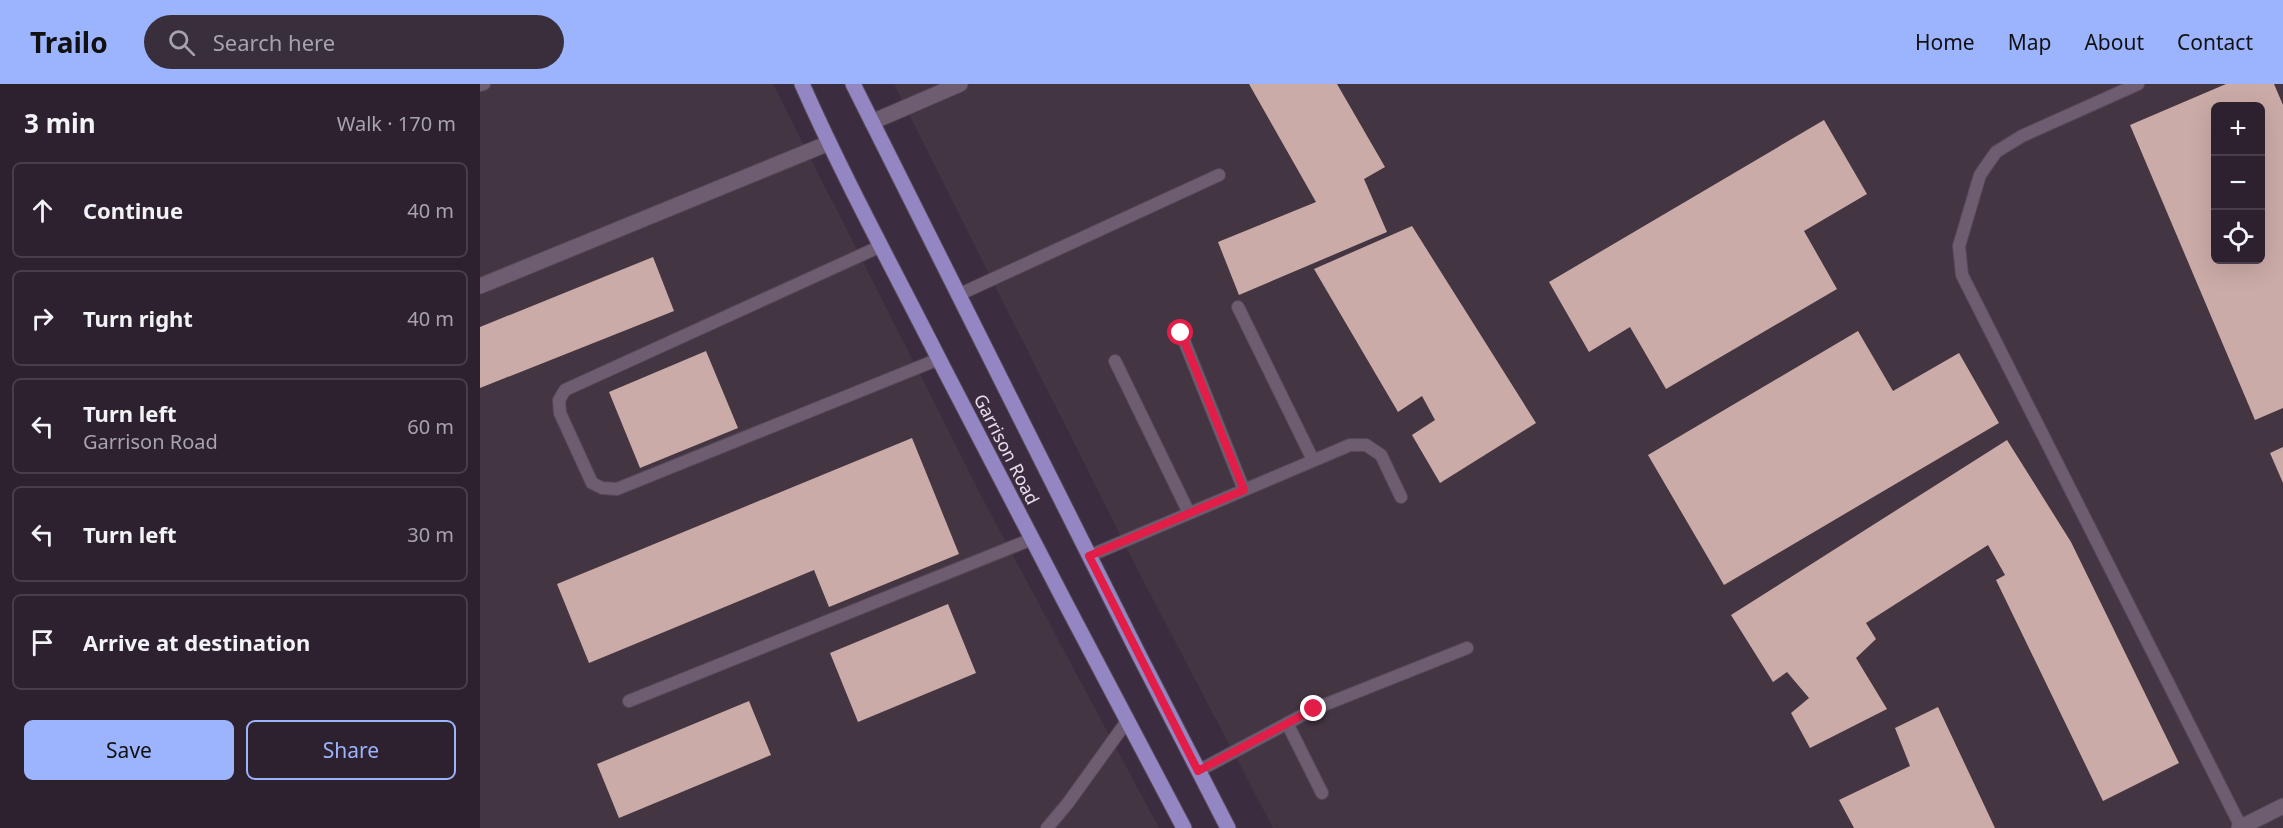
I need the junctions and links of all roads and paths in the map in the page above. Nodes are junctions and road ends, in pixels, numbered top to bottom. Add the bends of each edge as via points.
1 (802, 84) edge
2 (853, 84) edge
3 (960, 84) edge
4 (2138, 84) edge
5 (872, 122) junction
6 (829, 143) junction
7 (1219, 175) dead end
8 (881, 246) junction
9 (480, 286) edge
10 (958, 295) junction
11 (1238, 307) dead end
12 (1181, 333) dead end
13 (939, 359) junction
14 (1115, 361) dead end
15 (1313, 460) junction
16 (1244, 490) junction
17 (1401, 497) dead end
18 (1189, 513) junction
19 (1032, 540) junction
20 (1089, 556) junction
21 (1467, 648) dead end
22 (629, 701) dead end
23 (1127, 722) junction
24 (1287, 723) junction
25 (1198, 771) junction
26 (1322, 793) dead end
27 (2283, 806) edge
28 (1047, 828) edge
29 (1184, 828) edge
30 (1228, 828) edge
31 (2240, 828) edge

1 - 6 main road, Garrison Road
2 - 5 main road, Garrison Road
3 - 5 street
4 - 31 lane via 2022,136 1996,152 1980,175 1959,246 1962,275
5 - 10 main road, Garrison Road
6 - 8 main road, Garrison Road
6 - 9 street
7 - 10 lane
8 - 13 main road, Garrison Road
8 - 13 lane via 565,390 559,400 560,412 592,483 616,489
10 - 20 main road, Garrison Road
11 - 15 lane
12 - 16 lane
13 - 19 main road, Garrison Road
14 - 18 lane
15 - 16 lane
15 - 17 lane via 1350,445 1366,445 1381,455
16 - 18 lane
18 - 20 lane
19 - 22 lane
19 - 23 main road, Garrison Road
20 - 25 main road, Garrison Road
21 - 24 lane
23 - 28 lane
23 - 29 main road, Garrison Road
24 - 25 lane
24 - 26 lane
25 - 30 main road, Garrison Road
27 - 31 street

